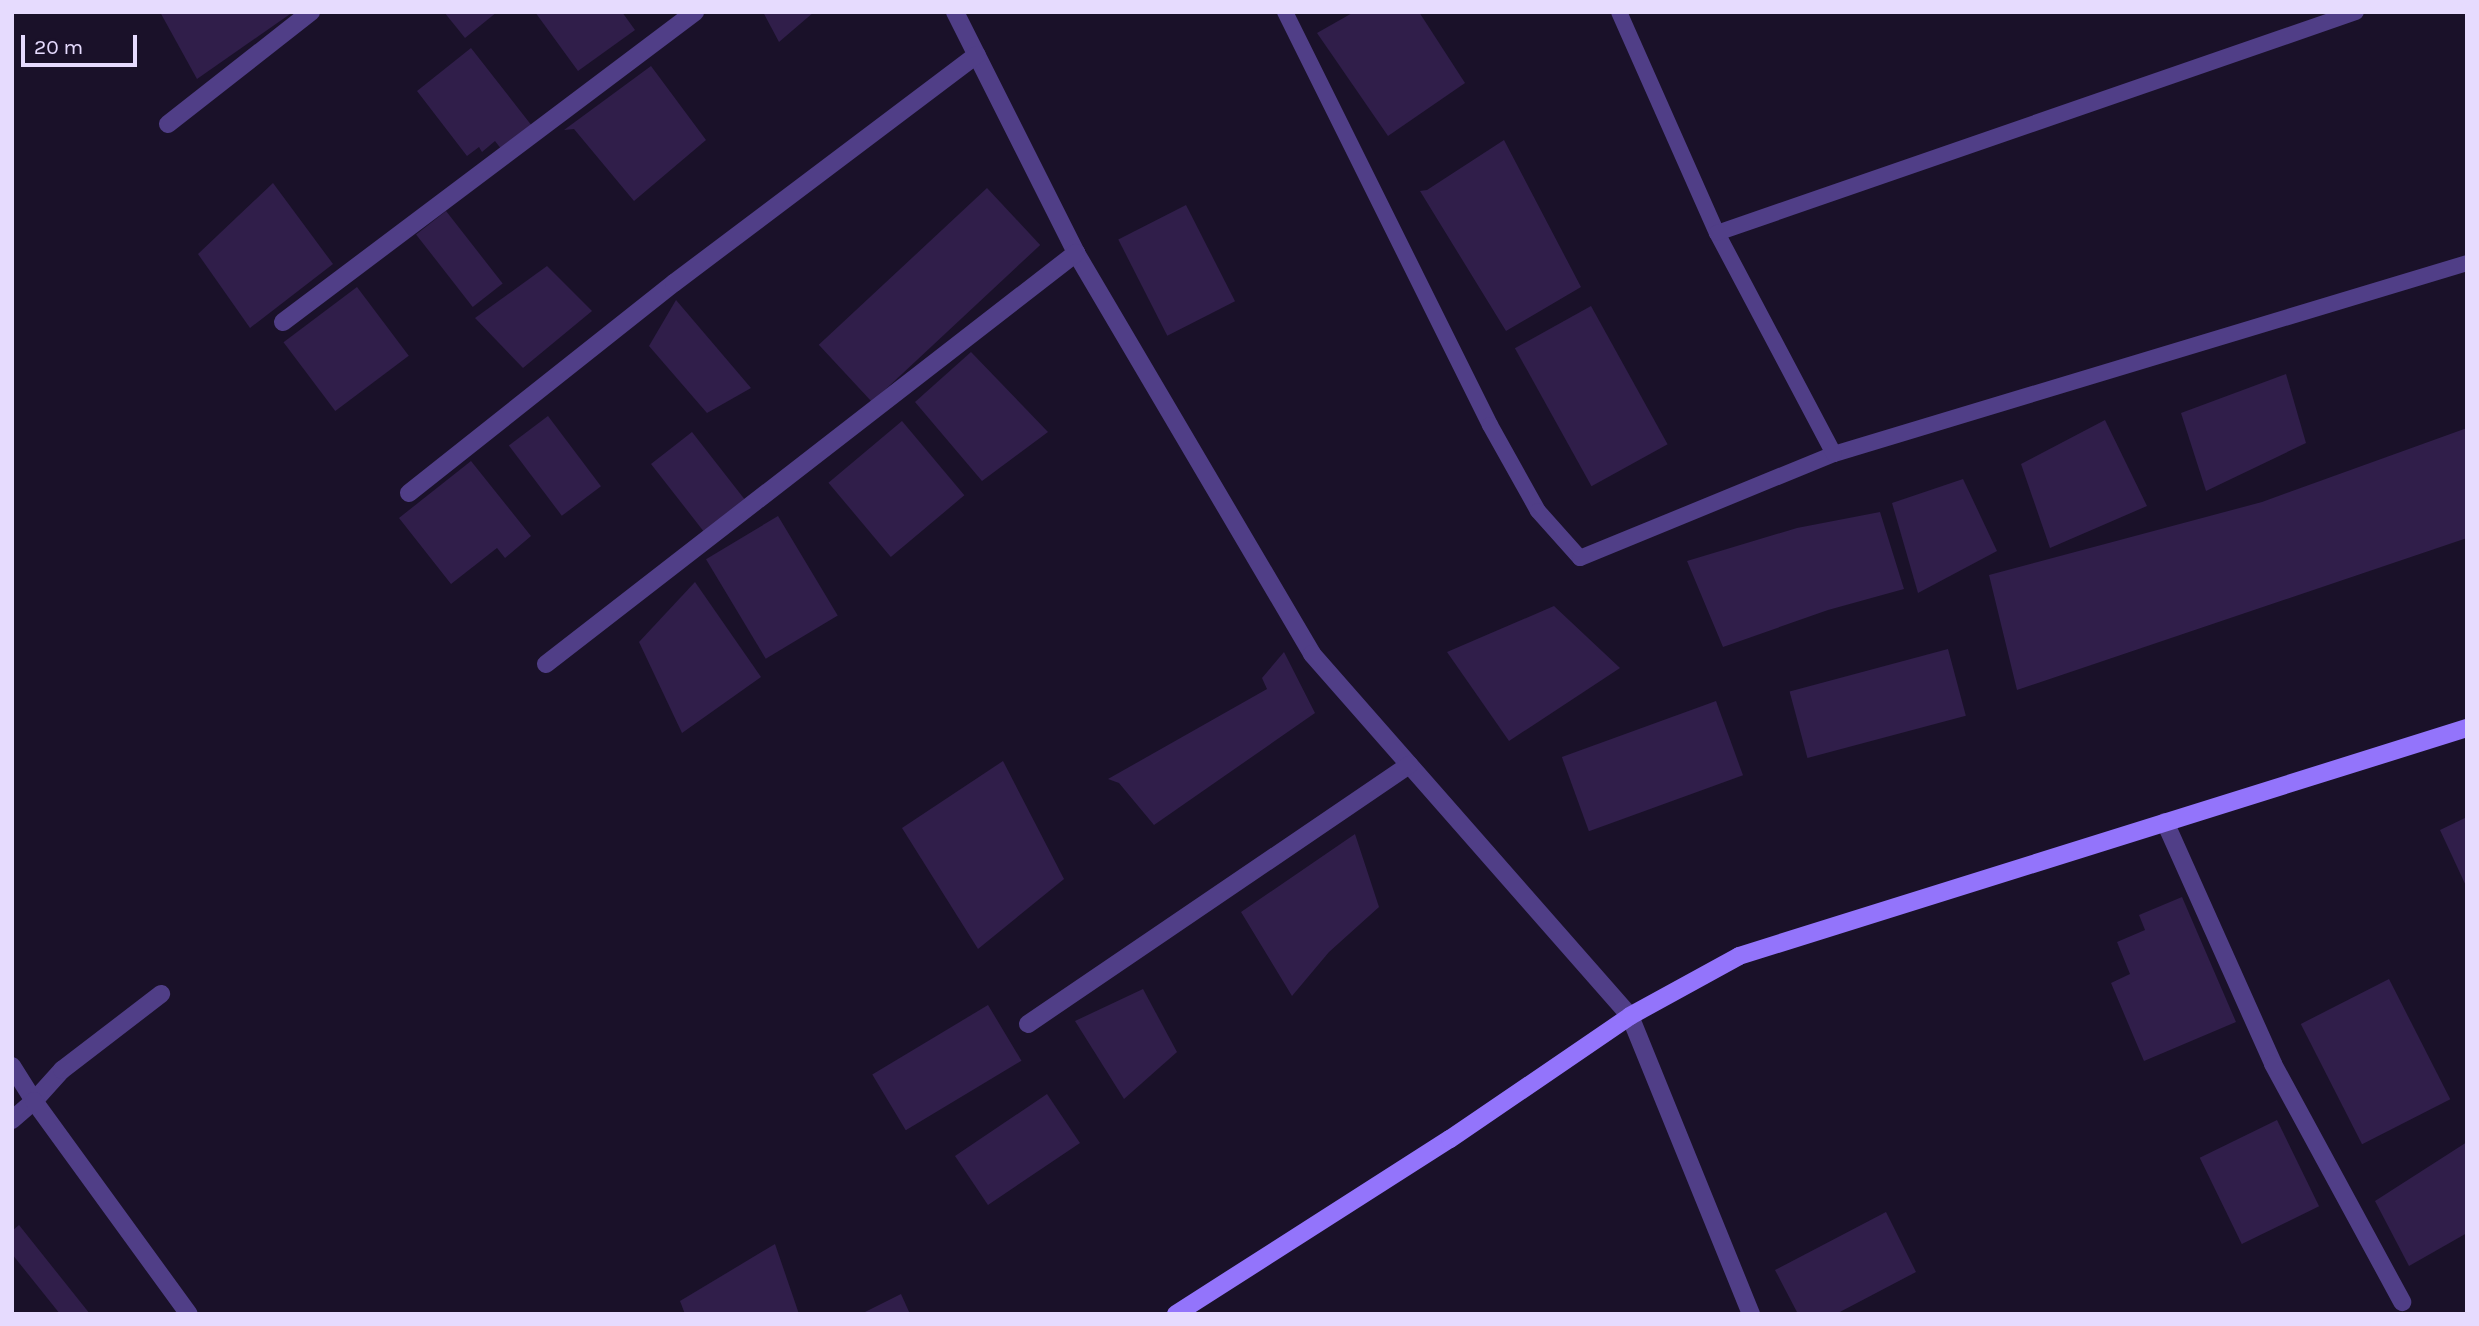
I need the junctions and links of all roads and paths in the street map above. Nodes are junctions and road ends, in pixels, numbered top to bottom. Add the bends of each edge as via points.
1 (312, 12) edge
2 (695, 12) edge
3 (955, 12) edge
4 (1285, 12) edge
5 (1619, 12) edge
6 (2356, 12) edge
7 (977, 55) junction
8 (168, 124) dead end
9 (1717, 233) junction
10 (1076, 253) junction
11 (2467, 263) edge
12 (283, 322) dead end
13 (1834, 454) junction
14 (410, 493) dead end
15 (546, 664) dead end
16 (2467, 728) edge
17 (1409, 765) junction
18 (2165, 821) junction
19 (160, 994) dead end
20 (1630, 1016) junction
21 (1028, 1024) dead end
22 (12, 1066) edge
23 (34, 1101) junction
24 (12, 1120) edge
25 (2402, 1303) dead end
26 (189, 1314) edge
27 (1175, 1314) edge
28 (1751, 1314) edge

1 - 8 street
2 - 12 street
3 - 7 street
4 - 13 lane via 1490,425 1538,511 1580,558
5 - 9 lane
6 - 9 lane
7 - 10 street
7 - 14 street via 674,283
9 - 13 lane
10 - 15 street
10 - 17 street via 1312,654
11 - 13 lane
16 - 18 main road
17 - 20 street
17 - 21 street
18 - 20 main road via 1739,956
18 - 25 street via 2273,1064
19 - 23 street via 62,1070
20 - 27 main road via 1450,1139
20 - 28 street
22 - 23 street
23 - 24 street
23 - 26 street

